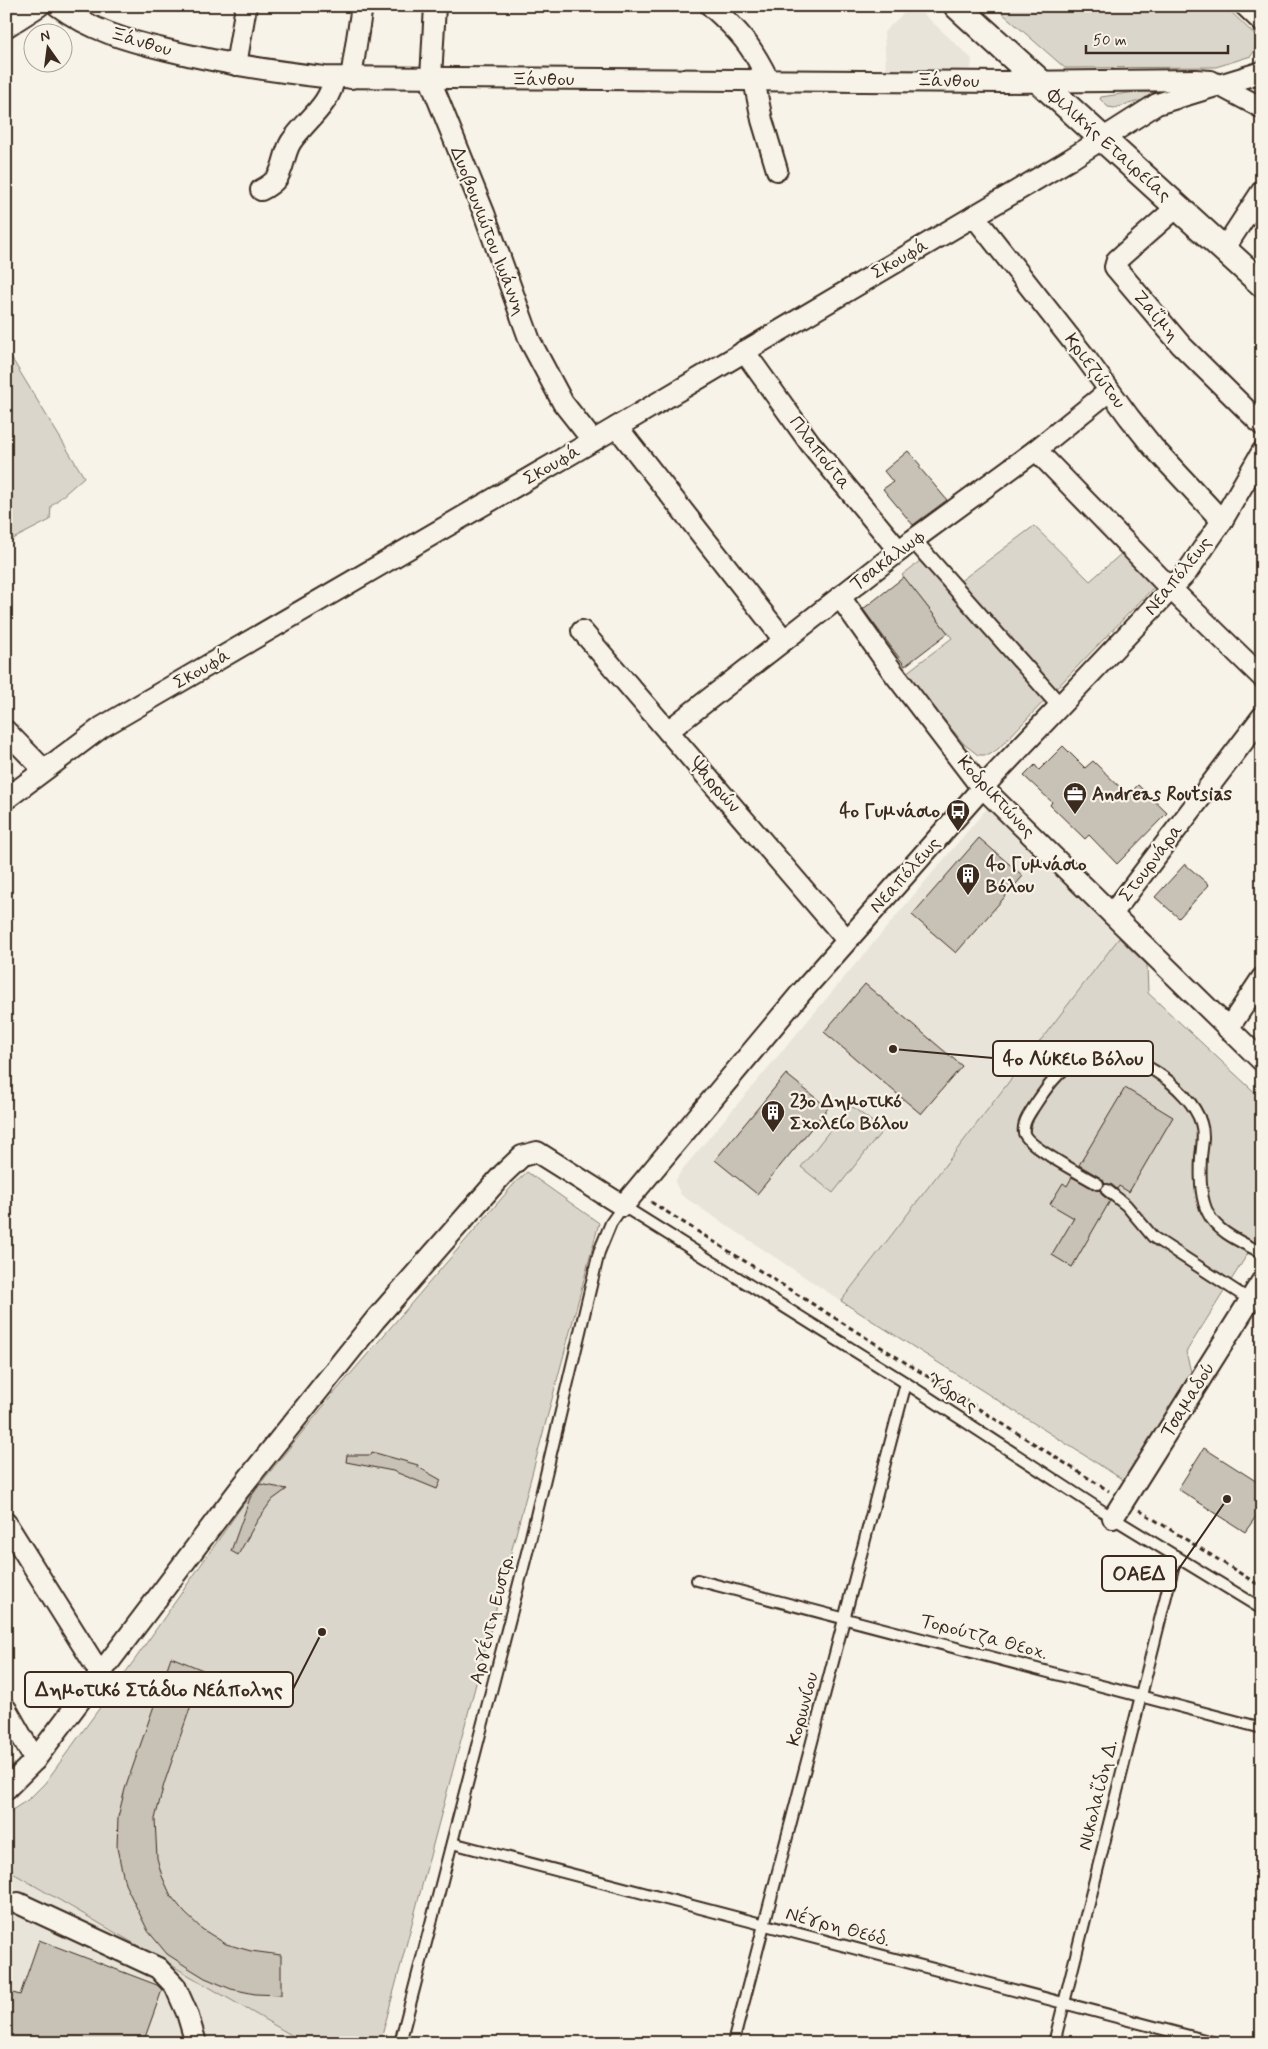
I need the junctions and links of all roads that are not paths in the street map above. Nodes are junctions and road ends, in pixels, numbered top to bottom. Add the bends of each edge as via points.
1 (39, 6) edge
2 (58, 6) edge
3 (246, 6) edge
4 (362, 6) edge
5 (435, 6) edge
6 (711, 6) edge
7 (957, 6) edge
8 (1242, 6) edge
9 (1262, 26) edge
10 (6, 27) edge
11 (236, 65) junction
12 (1262, 72) edge
13 (343, 78) junction
14 (431, 78) junction
15 (761, 80) junction
16 (1039, 81) junction
17 (1220, 85) junction
18 (1262, 108) edge
19 (1102, 139) junction
20 (776, 170) dead end
21 (261, 190) dead end
22 (1262, 191) edge
23 (1177, 206) junction
24 (974, 216) junction
25 (1224, 249) junction
26 (1262, 284) edge
27 (744, 351) junction
28 (1109, 391) junction
29 (1262, 425) edge
30 (617, 427) junction
31 (592, 442) junction
32 (1036, 450) junction
33 (1262, 452) edge
34 (1222, 521) junction
35 (906, 546) junction
36 (1172, 590) junction
37 (840, 597) junction
38 (582, 631) dead end
39 (784, 640) junction
40 (1262, 677) edge
41 (1060, 706) junction
42 (1262, 717) edge
43 (6, 731) edge
44 (668, 731) junction
45 (43, 769) junction
46 (982, 788) junction
47 (6, 799) edge
48 (1112, 914) junction
49 (847, 940) junction
50 (1262, 978) edge
51 (1228, 1029) junction
52 (1262, 1060) edge
53 (629, 1199) junction
54 (1262, 1253) edge
55 (1262, 1282) edge
56 (1250, 1300) junction
57 (906, 1383) junction
58 (1114, 1518) junction
59 (6, 1523) edge
60 (1176, 1556) junction
61 (697, 1580) dead end
62 (1262, 1609) edge
63 (844, 1619) junction
64 (100, 1673) junction
65 (1141, 1696) junction
66 (6, 1709) edge
67 (1262, 1728) edge
68 (35, 1760) junction
69 (6, 1789) edge
70 (452, 1843) junction
71 (18, 1903) dead end
72 (764, 1925) junction
73 (1064, 2004) junction
74 (196, 2043) edge
75 (400, 2043) edge
76 (733, 2043) edge
77 (1054, 2043) edge
78 (1216, 2043) edge

1 - 10 street
2 - 11 street, Ξάνθου via 89,25 134,42
3 - 11 street
4 - 13 street
5 - 14 street, Δυοβουνιώτου Ιωάννη
6 - 15 street via 747,41
7 - 16 street, Φιλικής Εταιρείας
8 - 9 street
11 - 13 street, Ξάνθου
12 - 17 street
13 - 14 street, Ξάνθου
13 - 21 street via 286,150 278,176
14 - 15 street, Ξάνθου
14 - 31 street, Δυοβουνιώτου Ιωάννη via 530,341 563,403
15 - 16 street, Ξάνθου
15 - 20 street via 762,120
16 - 17 street via 1196,80
16 - 19 street, Φιλικής Εταιρείας
17 - 18 street
17 - 19 street, Σκουφά via 1157,104
19 - 23 street, Φιλικής Εταιρείας
19 - 24 street, Σκουφά
22 - 25 street
23 - 25 street, Φιλικής Εταιρείας
23 - 29 street, Ζαΐμη via 1117,260 1115,267 1180,345
24 - 27 street, Σκουφά
24 - 28 street, Κριεζώτου
25 - 26 street, Φιλικής Εταιρείας
27 - 30 street, Σκουφά
27 - 35 street, Πλαπούτα via 810,443
28 - 32 street, Τσακάλωφ
28 - 34 street, Κριεζώτου via 1154,447
30 - 31 street, Σκουφά
30 - 39 street
31 - 45 street, Σκουφά via 102,727
32 - 35 street, Τσακάλωφ
32 - 36 street
33 - 34 street, Νεαπόλεως
34 - 36 street, Νεαπόλεως
35 - 37 street, Τσακάλωφ
35 - 41 street, Πλαπούτα
36 - 40 street
36 - 41 street, Νεαπόλεως
37 - 39 street, Τσακάλωφ
37 - 46 street, Κοδρικτώνος
38 - 44 street, Ψαρρών
39 - 44 street, Τσακάλωφ
41 - 46 street, Νεαπόλεως
42 - 48 street, Στουρνάρα
43 - 45 street
44 - 49 street, Ψαρρών
45 - 47 street, Σκουφά
46 - 48 street, Κοδρικτώνος
46 - 49 street, Νεαπόλεως
48 - 51 street, Κοδρικτώνος
49 - 53 street, Νεαπόλεως
50 - 51 street
51 - 52 street, Κοδρικτώνος
53 - 57 lane, Ύδρας
53 - 64 street via 537,1152 522,1156 375,1320 239,1490
53 - 70 lane, Αργέντη Ευστρ. via 611,1223 599,1252
54 - 56 lane via 1222,1230 1208,1214 1200,1166 1202,1125 1192,1104 1174,1085 1148,1067 1098,1052 1090,1054 1074,1061 1055,1079 1030,1114 1024,1131 1026,1138 1036,1147 1102,1187 1126,1205 1154,1238
55 - 56 street, Τσαμαδού
56 - 58 street, Τσαμαδού
57 - 58 lane, Ύδρας
57 - 63 lane, Κορωνίου
58 - 60 lane, Ύδρας
59 - 64 street
60 - 62 lane, Ύδρας
60 - 65 lane, Νικολαΐδη Δ.
61 - 63 lane, Τορούτζα Θεοχ.
63 - 65 lane, Τορούτζα Θεοχ.
63 - 72 lane, Κορωνίου
64 - 68 street
65 - 67 lane, Τορούτζα Θεοχ.
65 - 73 lane, Νικολαΐδη Δ.
66 - 68 street
68 - 69 street
70 - 72 lane, Νέγρη Θεόδ.
70 - 75 lane, Αργέντη Ευστρ.
71 - 74 street via 158,1968 175,1986 188,2013
72 - 73 lane, Νέγρη Θεόδ.
72 - 76 lane, Κορωνίου
73 - 77 lane, Νικολαΐδη Δ.
73 - 78 lane, Νέγρη Θεόδ.

